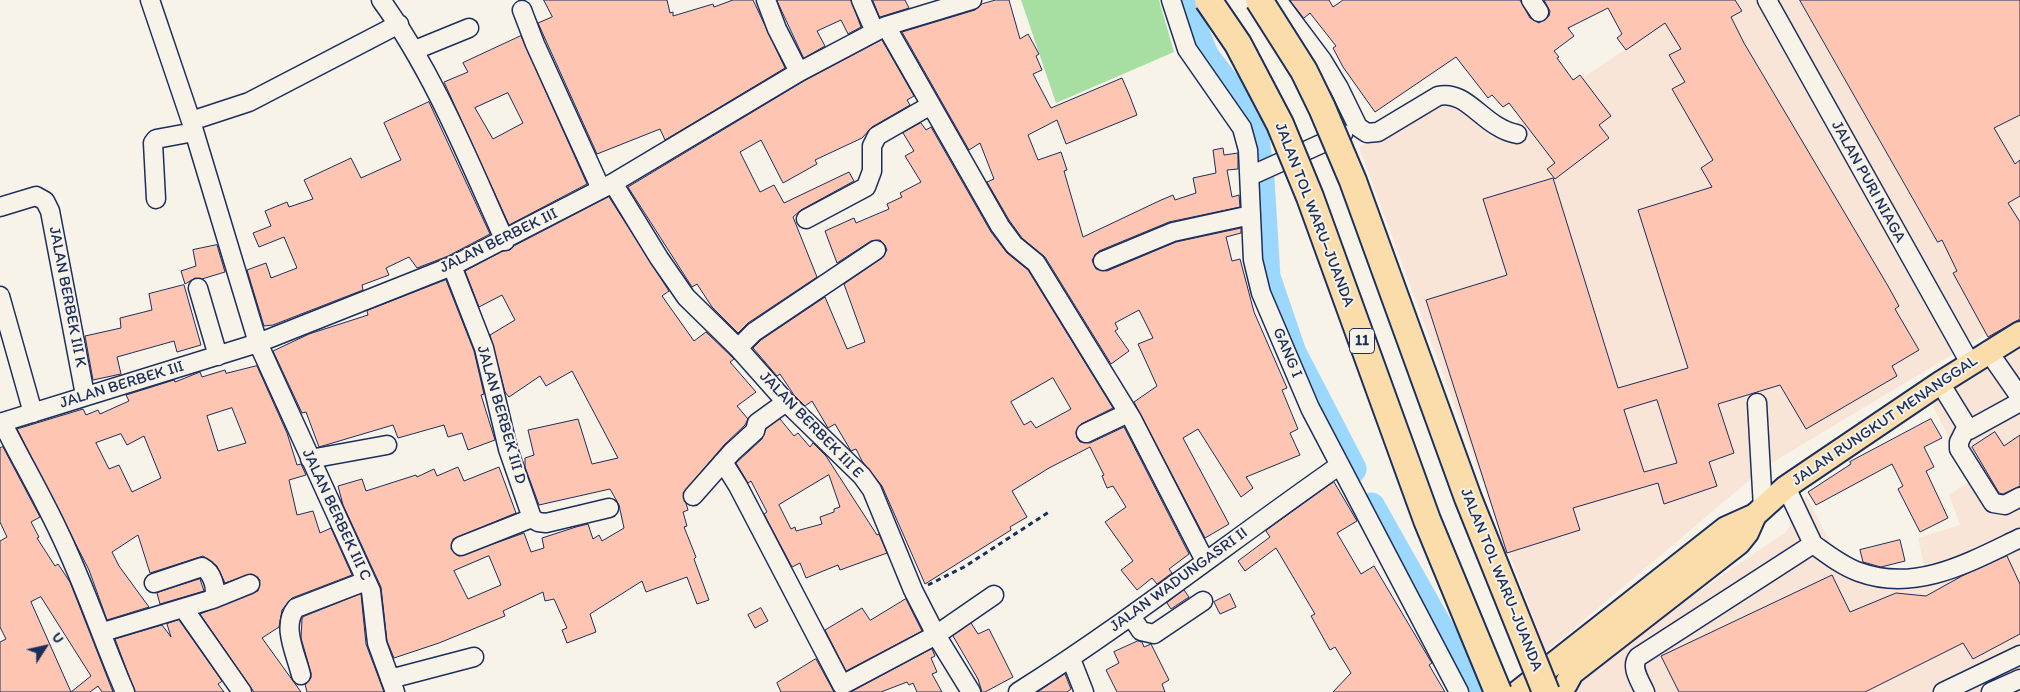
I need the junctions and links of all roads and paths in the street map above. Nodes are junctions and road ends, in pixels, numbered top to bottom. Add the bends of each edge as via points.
1 (150, 0) edge
2 (381, 0) edge
3 (766, 0) edge
4 (861, 0) edge
5 (972, 0) edge
6 (1171, 0) edge
7 (1208, 0) edge
8 (1259, 0) edge
9 (1277, 0) edge
10 (1767, 0) edge
11 (522, 10) dead end
12 (399, 24) junction
13 (469, 28) dead end
14 (880, 29) junction
15 (415, 50) junction
16 (799, 72) junction
17 (931, 106) junction
18 (193, 127) junction
19 (1358, 127) junction
20 (1517, 134) dead end
21 (1253, 174) junction
22 (607, 186) junction
23 (156, 198) dead end
24 (0, 207) edge
25 (1251, 215) junction
26 (806, 219) dead end
27 (505, 241) junction
28 (876, 250) dead end
29 (1103, 261) dead end
30 (452, 266) junction
31 (198, 288) dead end
32 (0, 296) edge
33 (2020, 333) edge
34 (258, 342) junction
35 (738, 348) junction
36 (218, 356) junction
37 (1979, 357) junction
38 (1940, 383) junction
39 (85, 395) junction
40 (2020, 397) edge
41 (786, 402) junction
42 (1757, 403) dead end
43 (2020, 403) edge
44 (33, 413) junction
45 (1128, 413) junction
46 (1961, 421) junction
47 (1, 422) edge
48 (1086, 433) dead end
49 (387, 445) dead end
50 (310, 459) junction
51 (723, 462) junction
52 (1340, 465) junction
53 (1786, 488) junction
54 (693, 496) dead end
55 (2020, 497) edge
56 (609, 508) dead end
57 (1049, 512) dead end
58 (1759, 512) junction
59 (532, 518) junction
60 (2020, 538) edge
61 (1813, 544) junction
62 (461, 546) dead end
63 (1205, 561) junction
64 (366, 581) junction
65 (154, 583) dead end
66 (250, 584) dead end
67 (913, 590) junction
68 (994, 595) dead end
69 (213, 599) junction
70 (1203, 601) dead end
71 (184, 609) junction
72 (1131, 616) junction
73 (103, 632) junction
74 (936, 635) junction
75 (2020, 655) edge
76 (474, 657) dead end
77 (1070, 659) junction
78 (301, 675) dead end
79 (2020, 679) edge
80 (392, 686) edge
81 (1560, 689) edge
82 (125, 692) edge
83 (242, 692) edge
84 (971, 692) edge
85 (1018, 692) edge
86 (1084, 692) edge
87 (1459, 692) edge
88 (1498, 692) edge
89 (1519, 692) edge
90 (1645, 692) edge
91 (1943, 692) edge
92 (1992, 692) edge

1 - 18 street, JALAN BERBEK III C
2 - 12 street
3 - 16 street
4 - 14 street
5 - 14 street, JALAN BERBEK III via 935,9
6 - 21 street, GANG I via 1187,49 1242,128
7 - 88 highway, JALAN TOL WARU–JUANDA / 11, bridge via 1238,44 1280,124 1310,197 1426,520
8 - 81 highway, JALAN TOL WARU–JUANDA, bridge via 1304,71 1330,126 1468,498
9 - 19 street via 1340,88
10 - 37 street, JALAN PURI NIAGA
11 - 22 street, JALAN BERBEK III E via 535,44
12 - 15 street
12 - 18 street via 249,102
13 - 15 street
14 - 16 street, JALAN BERBEK III
14 - 17 street
15 - 27 street
16 - 22 street, JALAN BERBEK III
17 - 26 street via 876,136 872,146 872,171 866,187
17 - 45 street via 1000,226 1014,246 1036,263
18 - 23 street via 156,139 153,143
18 - 34 street, JALAN BERBEK III C
19 - 20 street via 1367,133 1378,132 1438,96 1447,94 1458,96 1504,132
19 - 21 street
21 - 25 street, GANG I
22 - 27 street, JALAN BERBEK III
22 - 35 street, JALAN BERBEK III E via 686,297
24 - 39 street, JALAN BERBEK III K via 36,196 45,201 50,211
25 - 29 street via 1173,232
25 - 52 street, GANG I via 1253,260 1261,293 1310,408
27 - 30 street, JALAN BERBEK III
28 - 35 street via 754,332
30 - 34 street, JALAN BERBEK III
30 - 59 street, JALAN BERBEK III D via 484,348 508,449
31 - 36 street
32 - 44 street
33 - 37 main road, JALAN RUNGKUT MENANGGAL
34 - 36 street, JALAN BERBEK III
34 - 50 street, JALAN BERBEK III C
35 - 41 street, JALAN BERBEK III E
36 - 39 street, JALAN BERBEK III
37 - 38 main road, JALAN RUNGKUT MENANGGAL
37 - 40 street, JALAN PURI NIAGA
38 - 46 street
38 - 53 main road, JALAN RUNGKUT MENANGGAL
39 - 44 street, JALAN BERBEK III
41 - 51 street via 757,423 755,431
41 - 67 street, JALAN BERBEK III E via 862,476 872,490
42 - 58 street
43 - 46 street via 1972,430
44 - 47 street, JALAN BERBEK III
45 - 48 street
45 - 63 street
46 - 55 street via 1959,449 1993,503 2005,506
47 - 73 street via 58,530
49 - 50 street
50 - 64 street, JALAN BERBEK III C
51 - 54 street
51 - 74 street via 842,685
52 - 63 street, JALAN WADUNGASRI II
52 - 87 street, GANG I
53 - 58 main road, JALAN RUNGKUT MENANGGAL
53 - 61 street
56 - 59 street via 546,523
57 - 67 path via 964,567 926,587
58 - 81 main road, JALAN RUNGKUT MENANGGAL via 1739,543 1572,673
58 - 89 main road, JALAN RUNGKUT MENANGGAL via 1726,528
59 - 62 street
60 - 61 street via 1938,575 1917,578 1859,572
61 - 90 street via 1638,656 1635,670
63 - 72 street, JALAN WADUNGASRI II
64 - 78 street via 296,608 290,616 288,624
64 - 80 street, JALAN BERBEK III C via 372,597 377,644
65 - 69 street via 202,567 212,575
66 - 69 street
67 - 74 street, JALAN BERBEK III E
68 - 74 street
69 - 71 street
70 - 72 street via 1154,634 1141,631
71 - 73 street
71 - 83 street
72 - 77 street, JALAN WADUNGASRI II
73 - 82 street
74 - 84 street, JALAN BERBEK III E
75 - 91 street
76 - 80 street
77 - 85 street, JALAN WADUNGASRI II
77 - 86 street
79 - 92 street
81 - 89 main road, JALAN RUNGKUT MENANGGAL via 1557,684 1532,692

